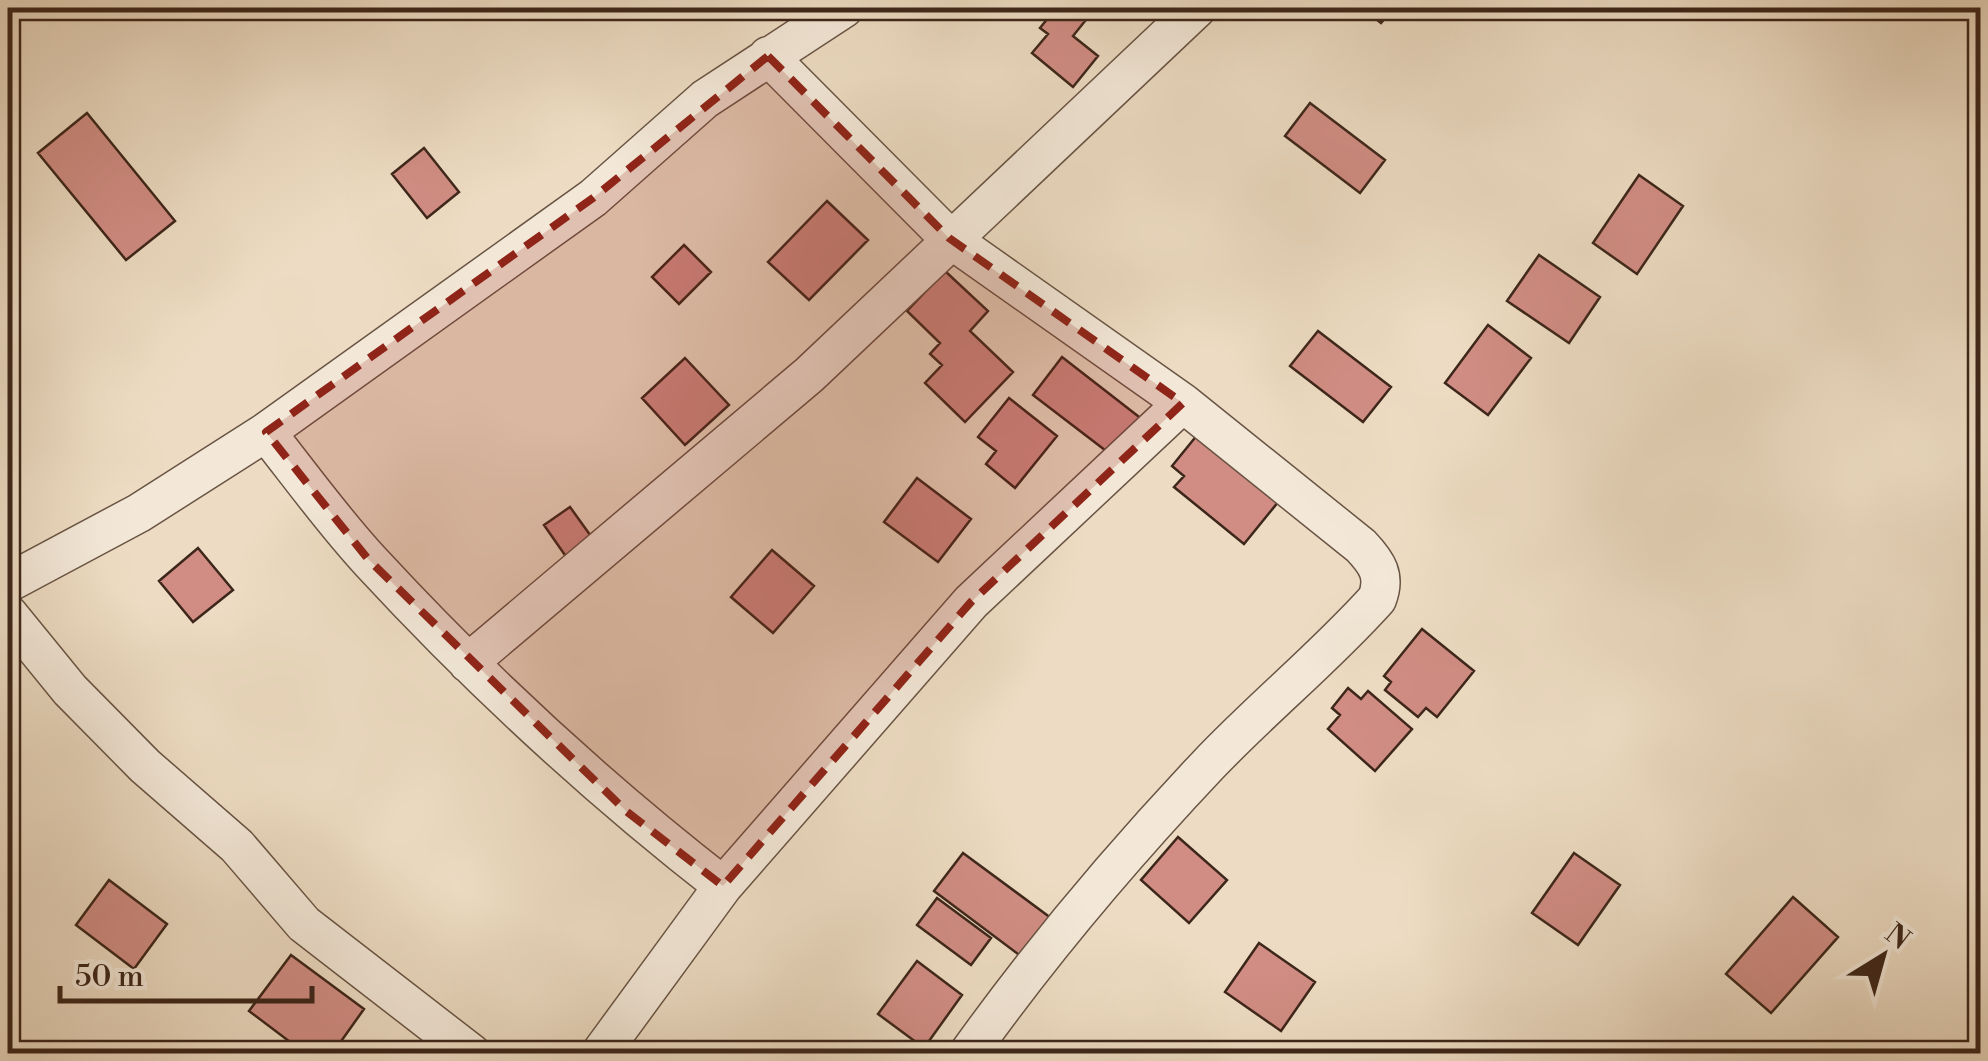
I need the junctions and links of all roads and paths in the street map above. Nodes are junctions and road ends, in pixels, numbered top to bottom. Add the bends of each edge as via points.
1 (844, 8) edge
2 (1197, 8) edge
3 (768, 56) junction
4 (949, 238) junction
5 (1183, 403) junction
6 (266, 432) junction
7 (8, 583) edge
8 (8, 614) edge
9 (468, 663) junction
10 (723, 886) junction
11 (472, 1054) edge
12 (600, 1054) edge
13 (968, 1054) edge

1 - 3 street
2 - 4 street
3 - 4 street
3 - 6 street via 705,99 593,198
4 - 5 street
4 - 9 street via 809,375
5 - 10 street via 971,602
5 - 13 street via 1361,546 1375,561 1382,586 1364,614 1266,705 1120,861
6 - 7 street via 139,514
6 - 9 street via 368,560
8 - 11 street via 70,690 237,846 304,924
9 - 10 street via 626,811
10 - 12 street

